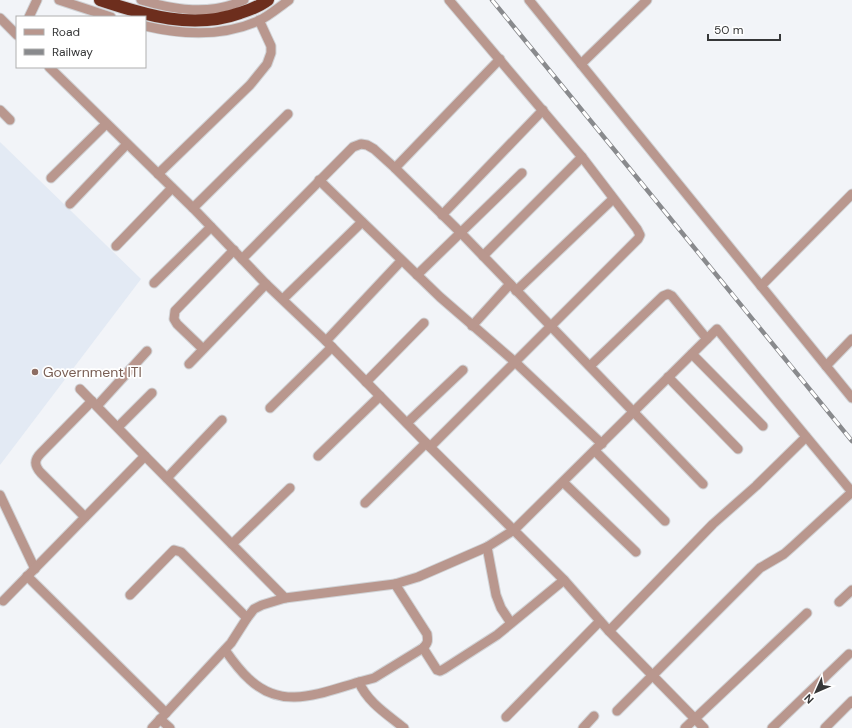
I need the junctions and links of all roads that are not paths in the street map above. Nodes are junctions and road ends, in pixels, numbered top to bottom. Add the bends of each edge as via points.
1 (37, 0) edge
2 (59, 0) edge
3 (100, 0) edge
4 (141, 0) edge
5 (244, 0) edge
6 (268, 0) edge
7 (289, 0) edge
8 (449, 0) edge
9 (529, 0) edge
10 (647, 0) edge
11 (29, 16) edge
12 (108, 16) edge
13 (1, 20) edge
14 (259, 20) junction
15 (146, 26) edge
16 (16, 34) edge
17 (500, 59) junction
18 (581, 64) junction
19 (50, 68) edge
20 (0, 110) edge
21 (543, 110) junction
22 (288, 114) dead end
23 (10, 120) dead end
24 (106, 124) junction
25 (127, 144) junction
26 (582, 157) junction
27 (395, 168) junction
28 (158, 174) junction
29 (522, 174) dead end
30 (51, 178) dead end
31 (320, 180) junction
32 (172, 188) junction
33 (852, 194) edge
34 (614, 199) junction
35 (70, 204) dead end
36 (193, 208) junction
37 (442, 215) junction
38 (362, 222) junction
39 (211, 227) junction
40 (461, 233) junction
41 (116, 246) dead end
42 (234, 250) junction
43 (484, 256) junction
44 (242, 259) junction
45 (401, 260) junction
46 (417, 275) junction
47 (154, 283) dead end
48 (266, 284) junction
49 (760, 286) junction
50 (513, 287) junction
51 (284, 299) junction
52 (424, 323) dead end
53 (472, 326) junction
54 (550, 326) junction
55 (707, 339) junction
56 (852, 339) edge
57 (329, 344) junction
58 (203, 349) junction
59 (147, 351) dead end
60 (692, 354) junction
61 (515, 362) junction
62 (189, 364) dead end
63 (590, 366) junction
64 (826, 366) junction
65 (463, 370) dead end
66 (668, 377) junction
67 (366, 382) junction
68 (80, 389) dead end
69 (152, 393) dead end
70 (380, 396) junction
71 (852, 398) edge
72 (94, 404) junction
73 (270, 408) dead end
74 (634, 412) junction
75 (222, 420) dead end
76 (407, 423) junction
77 (763, 426) dead end
78 (118, 427) junction
79 (806, 437) junction
80 (602, 444) junction
81 (428, 445) junction
82 (738, 449) dead end
83 (595, 450) junction
84 (145, 456) junction
85 (318, 456) dead end
86 (167, 478) junction
87 (563, 482) junction
88 (703, 484) dead end
89 (290, 488) dead end
90 (852, 492) edge
91 (0, 495) edge
92 (365, 503) dead end
93 (4, 512) edge
94 (85, 517) junction
95 (665, 521) dead end
96 (514, 530) junction
97 (232, 544) junction
98 (487, 547) junction
99 (636, 552) dead end
100 (35, 569) junction
101 (27, 576) junction
102 (564, 580) junction
103 (395, 584) junction
104 (852, 590) edge
105 (130, 595) dead end
106 (285, 598) junction
107 (3, 601) dead end
108 (839, 602) dead end
109 (806, 613) dead end
110 (247, 618) junction
111 (600, 621) junction
112 (511, 623) junction
113 (610, 631) junction
114 (423, 648) junction
115 (225, 650) junction
116 (849, 654) dead end
117 (652, 676) junction
118 (359, 682) junction
119 (852, 701) edge
120 (617, 711) dead end
121 (163, 716) junction
122 (594, 716) dead end
123 (506, 717) dead end
124 (694, 718) junction
125 (152, 728) edge
126 (170, 728) edge
127 (404, 728) edge
128 (583, 728) edge
129 (685, 728) edge
130 (704, 728) edge
131 (772, 728) edge
132 (825, 728) edge

1 - 11 street
2 - 12 street
3 - 6 highway via 158,17 190,21 229,18
4 - 5 street via 161,6 194,10 222,7
7 - 14 street
8 - 17 street
9 - 18 street
10 - 18 street
13 - 16 street
14 - 15 street via 237,28 204,33 167,31
14 - 28 street via 271,46 268,64 250,85
17 - 21 street
17 - 27 street
18 - 49 street
19 - 24 street
20 - 23 street
21 - 26 street
21 - 37 street
22 - 36 street
24 - 25 street
24 - 30 street
25 - 28 street
25 - 35 street
26 - 34 street
26 - 43 street
27 - 31 street via 374,149 361,144 352,147
27 - 37 street
28 - 32 street
29 - 40 street
31 - 38 street
31 - 44 street
32 - 36 street
32 - 41 street
33 - 49 street
34 - 50 street
34 - 54 street via 637,228 639,237
36 - 39 street
37 - 40 street
38 - 45 street
38 - 51 street
39 - 42 street
39 - 47 street
40 - 43 street
40 - 46 street
42 - 44 street
42 - 58 street via 175,311 174,319 177,324
43 - 50 street
44 - 48 street
45 - 46 street
45 - 57 street
46 - 53 street
48 - 51 street
48 - 58 street
49 - 64 street
50 - 53 street
50 - 54 street
51 - 57 street
52 - 67 street
53 - 61 street
54 - 61 street
54 - 63 street
55 - 60 street
55 - 63 street via 668,294
55 - 79 street via 717,329
56 - 64 street
57 - 67 street
57 - 73 street
58 - 62 street
59 - 72 street
60 - 66 street
60 - 77 street
61 - 80 street
61 - 81 street
63 - 74 street
64 - 71 street
65 - 76 street
66 - 74 street
66 - 82 street
67 - 70 street
68 - 72 street
69 - 78 street
70 - 76 street
70 - 85 street
72 - 78 street
72 - 94 street via 41,452 35,463 41,473
74 - 80 street
74 - 88 street
75 - 86 street
76 - 81 street
78 - 84 street
79 - 90 street
79 - 113 street via 713,524
80 - 83 street
81 - 92 street
81 - 96 street
83 - 87 street
83 - 95 street
84 - 86 street
84 - 94 street
86 - 97 street
87 - 96 street
87 - 99 street
89 - 97 street
90 - 117 street via 784,554 760,568
91 - 93 street
93 - 100 street
94 - 100 street
96 - 98 street
96 - 102 street
97 - 106 street
98 - 103 street via 418,577
98 - 112 street via 496,595
100 - 101 street
101 - 107 street
101 - 121 street
102 - 111 street
102 - 112 street
103 - 106 street
103 - 114 street via 427,634 427,644
104 - 108 street
105 - 110 street via 171,552 178,550
106 - 110 street via 262,604
109 - 124 street
110 - 115 street
111 - 113 street
111 - 123 street
112 - 114 street via 491,639 440,671
113 - 117 street
114 - 118 street via 374,678
115 - 118 street via 259,688 279,696 310,696
115 - 121 street
116 - 131 street
117 - 120 street
117 - 124 street
118 - 127 street via 372,702
119 - 132 street
121 - 125 street
121 - 126 street
122 - 128 street
124 - 129 street
124 - 130 street

